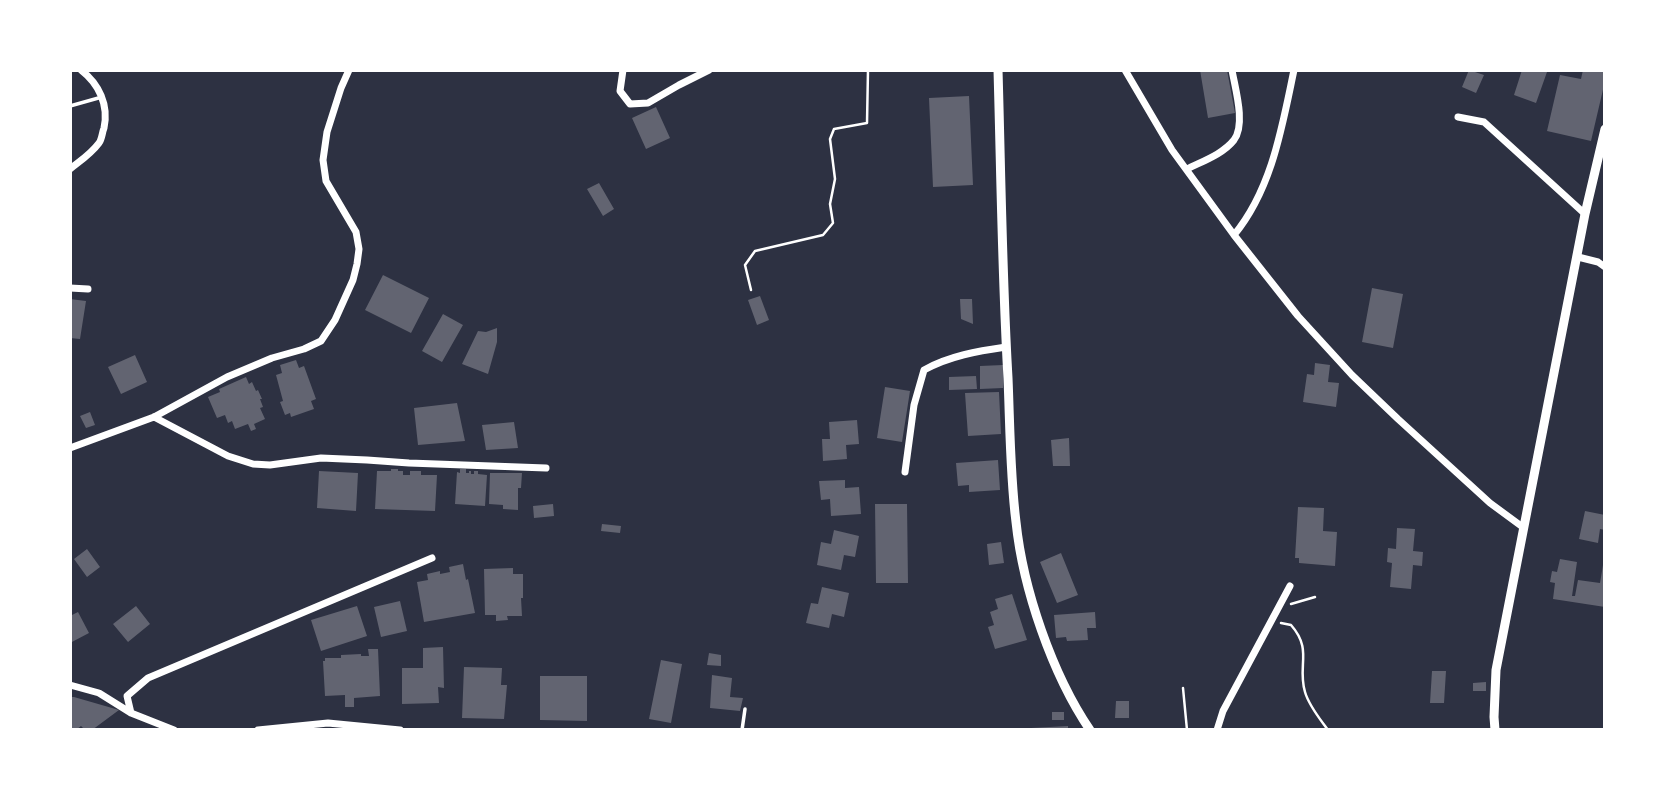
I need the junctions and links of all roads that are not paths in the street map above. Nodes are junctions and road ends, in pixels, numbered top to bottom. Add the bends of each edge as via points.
1 (81, 70) edge
2 (349, 70) edge
3 (623, 70) edge
4 (709, 70) edge
5 (998, 70) edge
6 (1125, 70) edge
7 (1232, 70) edge
8 (1294, 70) edge
9 (103, 97) junction
10 (70, 106) edge
11 (1458, 117) dead end
12 (1605, 129) edge
13 (70, 169) edge
14 (1187, 169) junction
15 (1586, 214) junction
16 (1234, 235) junction
17 (1578, 257) junction
18 (1605, 267) edge
19 (70, 288) edge
20 (88, 289) dead end
21 (1006, 347) junction
22 (154, 417) junction
23 (70, 449) edge
24 (546, 468) dead end
25 (905, 472) dead end
26 (1524, 528) junction
27 (432, 558) dead end
28 (1290, 586) dead end
29 (70, 685) edge
30 (745, 709) dead end
31 (131, 713) junction
32 (174, 730) edge
33 (258, 730) edge
34 (400, 730) edge
35 (743, 730) edge
36 (1090, 730) edge
37 (1217, 730) edge
38 (1495, 730) edge

1 - 9 street via 93,79
2 - 22 street via 327,132 323,160 326,181 356,232 359,249 353,279 335,320 321,341 227,377
3 - 4 street via 620,91 629,104 649,103
5 - 21 street
6 - 14 street
7 - 14 street via 1240,119 1235,139
8 - 16 street via 1267,176 1257,202
9 - 10 lane
9 - 13 street via 106,120 100,141
11 - 15 street via 1484,122
12 - 15 street
14 - 16 street
15 - 17 street
16 - 26 street via 1352,375 1490,503
17 - 18 street
17 - 26 street
19 - 20 street
21 - 25 street via 963,355 924,370
21 - 36 street via 1021,560 1064,684
22 - 23 street
22 - 24 street via 253,464 321,458
26 - 38 street via 1496,670
27 - 31 street via 148,678 127,696
28 - 37 street
29 - 31 street via 99,693
30 - 35 lane
31 - 32 street
33 - 34 street via 328,723

